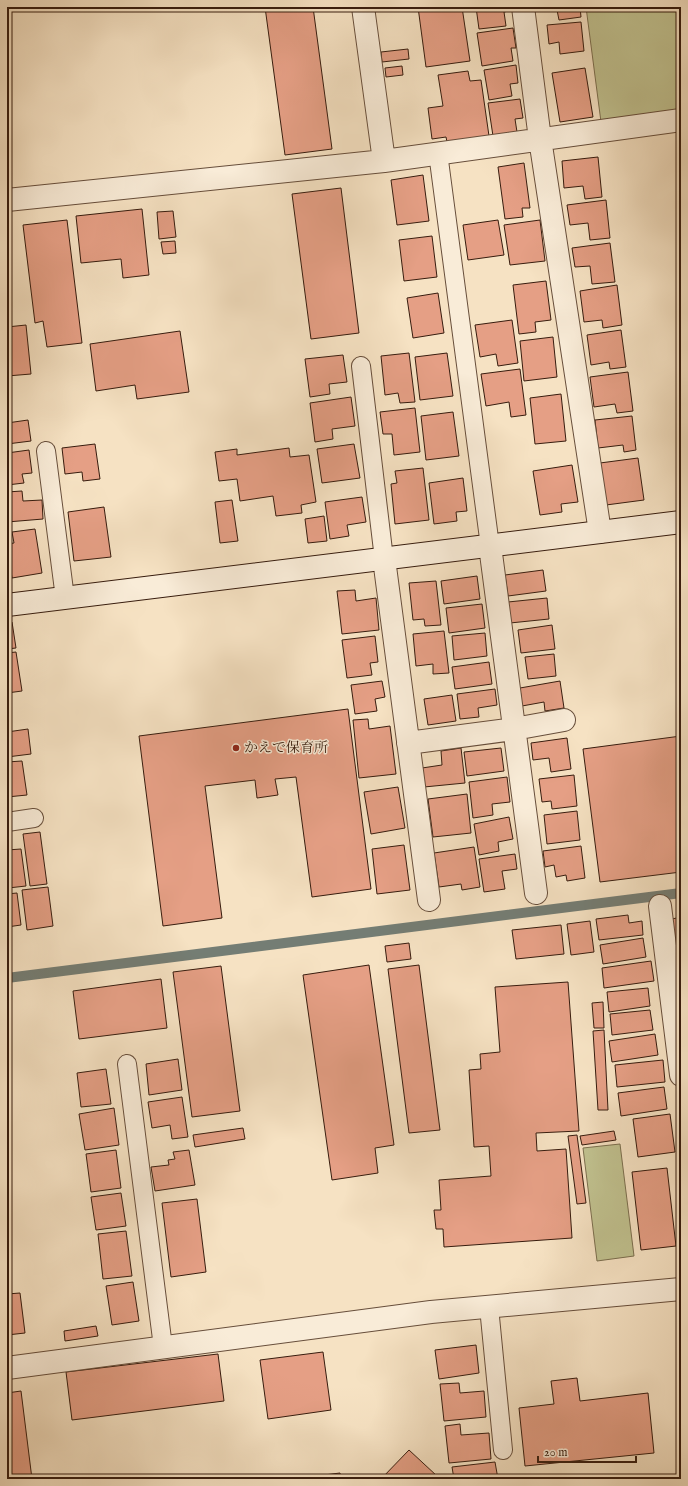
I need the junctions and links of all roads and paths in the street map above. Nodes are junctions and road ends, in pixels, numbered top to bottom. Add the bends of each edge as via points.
1 (363, 7) edge
2 (523, 7) edge
3 (681, 120) edge
4 (540, 139) junction
5 (438, 153) junction
6 (384, 160) junction
7 (7, 200) edge
8 (361, 366) dead end
9 (46, 450) dead end
10 (681, 522) edge
11 (600, 532) junction
12 (490, 546) junction
13 (384, 559) junction
14 (65, 598) junction
15 (7, 605) edge
16 (564, 720) dead end
17 (514, 729) junction
18 (408, 743) junction
19 (34, 818) dead end
20 (7, 822) edge
21 (536, 893) dead end
22 (429, 900) dead end
23 (660, 906) dead end
24 (127, 1064) dead end
25 (681, 1075) edge
26 (681, 1289) edge
27 (489, 1307) junction
28 (163, 1347) junction
29 (7, 1368) edge
30 (503, 1450) dead end

1 - 6 street
2 - 4 street
3 - 4 street
4 - 5 street
4 - 11 street
5 - 6 street
5 - 12 lane
6 - 7 street
8 - 13 lane
9 - 14 lane
10 - 11 street
11 - 12 street
12 - 13 street
12 - 17 street
13 - 14 street
13 - 18 street
14 - 15 street
16 - 17 street
17 - 18 street
17 - 21 street
18 - 22 street
19 - 20 lane
23 - 25 street
24 - 28 lane
26 - 27 street
27 - 28 street via 431,1312
27 - 30 lane
28 - 29 street

